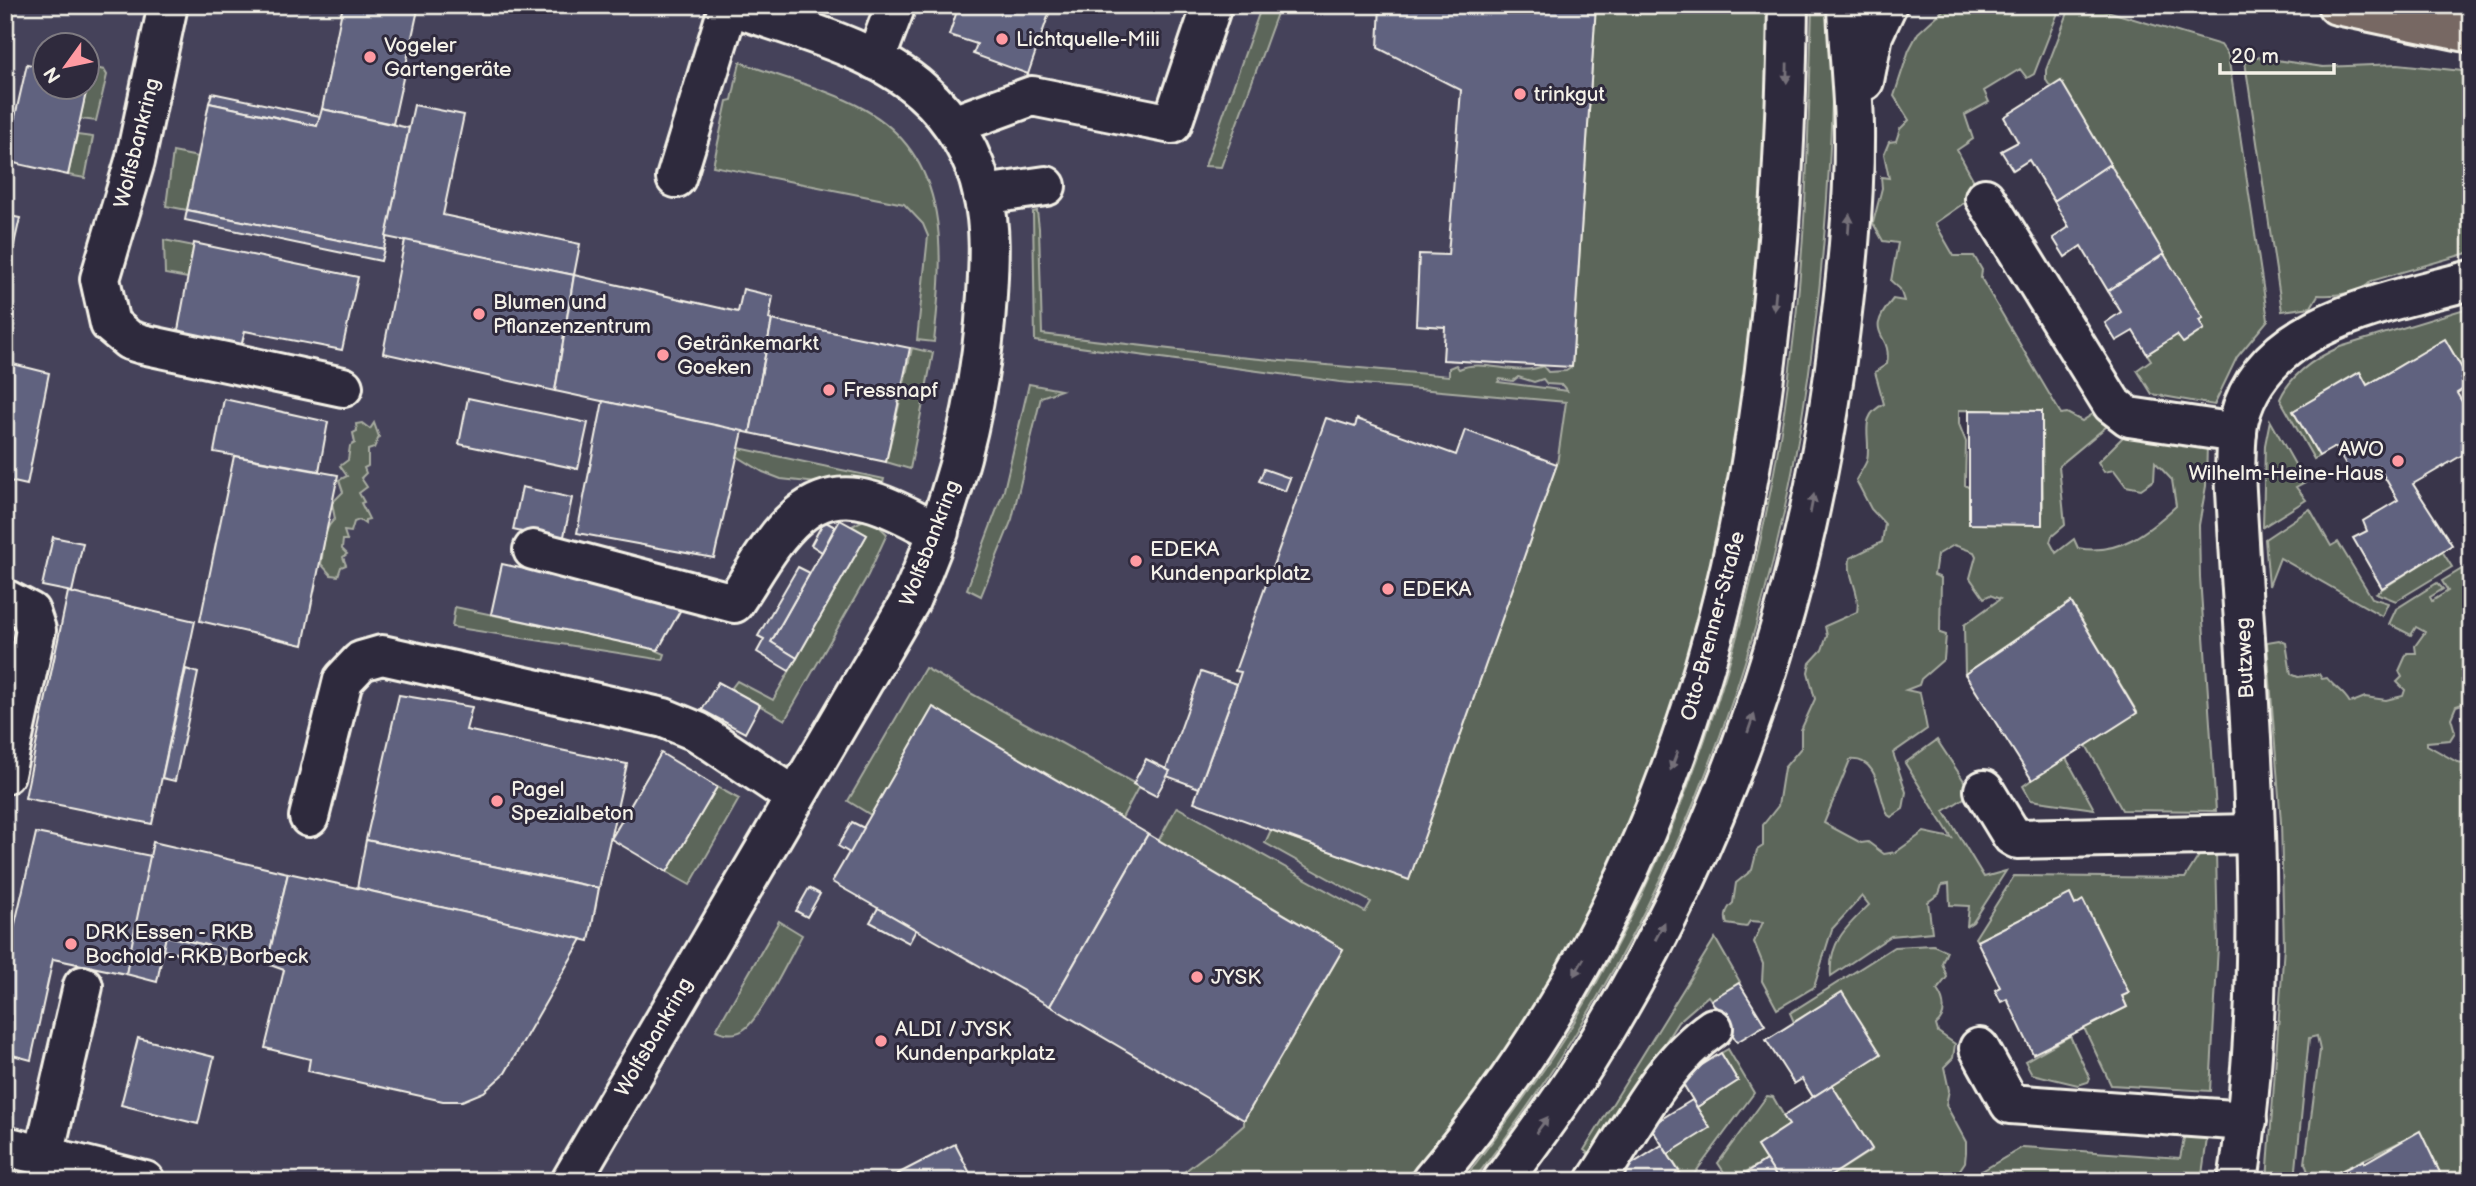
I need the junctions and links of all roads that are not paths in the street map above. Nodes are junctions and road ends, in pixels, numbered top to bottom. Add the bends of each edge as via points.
1 (168, 5) edge
2 (729, 5) edge
3 (1212, 5) edge
4 (1788, 5) edge
5 (1847, 5) edge
6 (1887, 5) edge
7 (2337, 5) edge
8 (894, 10) dead end
9 (2419, 14) edge
10 (2471, 33) edge
11 (875, 60) junction
12 (1854, 124) junction
13 (953, 125) junction
14 (676, 178) dead end
15 (1046, 186) dead end
16 (983, 195) junction
17 (1986, 198) dead end
18 (2471, 279) edge
19 (342, 387) dead end
20 (2237, 433) junction
21 (939, 532) junction
22 (533, 550) dead end
23 (5, 599) edge
24 (18, 652) edge
25 (5, 774) edge
26 (1984, 790) dead end
27 (795, 797) junction
28 (309, 817) dead end
29 (2254, 834) junction
30 (83, 986) dead end
31 (1713, 1028) dead end
32 (1979, 1048) dead end
33 (2247, 1121) junction
34 (6, 1147) edge
35 (44, 1155) junction
36 (145, 1181) edge
37 (571, 1181) edge
38 (1431, 1181) edge
39 (1502, 1181) edge
40 (1596, 1181) edge
41 (2238, 1181) edge

1 - 19 street, Wolfsbankring via 135,162 100,279 110,324 129,340
2 - 11 street, Wolfsbankring
2 - 14 street
3 - 13 street via 1172,124 1032,96
4 -> 38 street, Otto-Brenner-Straße via 1780,225 1769,354 1744,511 1704,670 1653,817 1594,942 1504,1084
5 - 12 street
6 - 12 street via 1873,35
7 - 9 main road
8 - 11 street
9 - 10 main road
11 - 13 street, Wolfsbankring via 921,89
39 -> 12 street via 1585,1064 1668,916 1717,812 1765,682 1807,531 1825,438 1844,292
13 - 16 street, Wolfsbankring
15 - 16 street
16 - 21 street, Wolfsbankring via 989,260 980,363 970,424
17 - 20 street via 2112,404 2129,417
18 - 20 street, Butzweg via 2308,331 2263,372 2244,403
20 - 29 street, Butzweg via 2235,472
21 - 22 street via 868,500 822,500 794,517 734,603
21 - 27 street, Wolfsbankring via 909,603
23 - 24 street via 25,607 33,617 36,637
24 - 25 street
26 - 29 street via 2017,839
27 - 28 street via 698,732 664,718 382,655 361,661 343,680
27 - 37 street, Wolfsbankring
29 - 33 street, Butzweg via 2257,956
30 - 35 street
31 - 40 street via 1678,1059
32 - 33 street via 2010,1104
33 - 41 street, Butzweg
34 - 35 street
35 - 36 street

